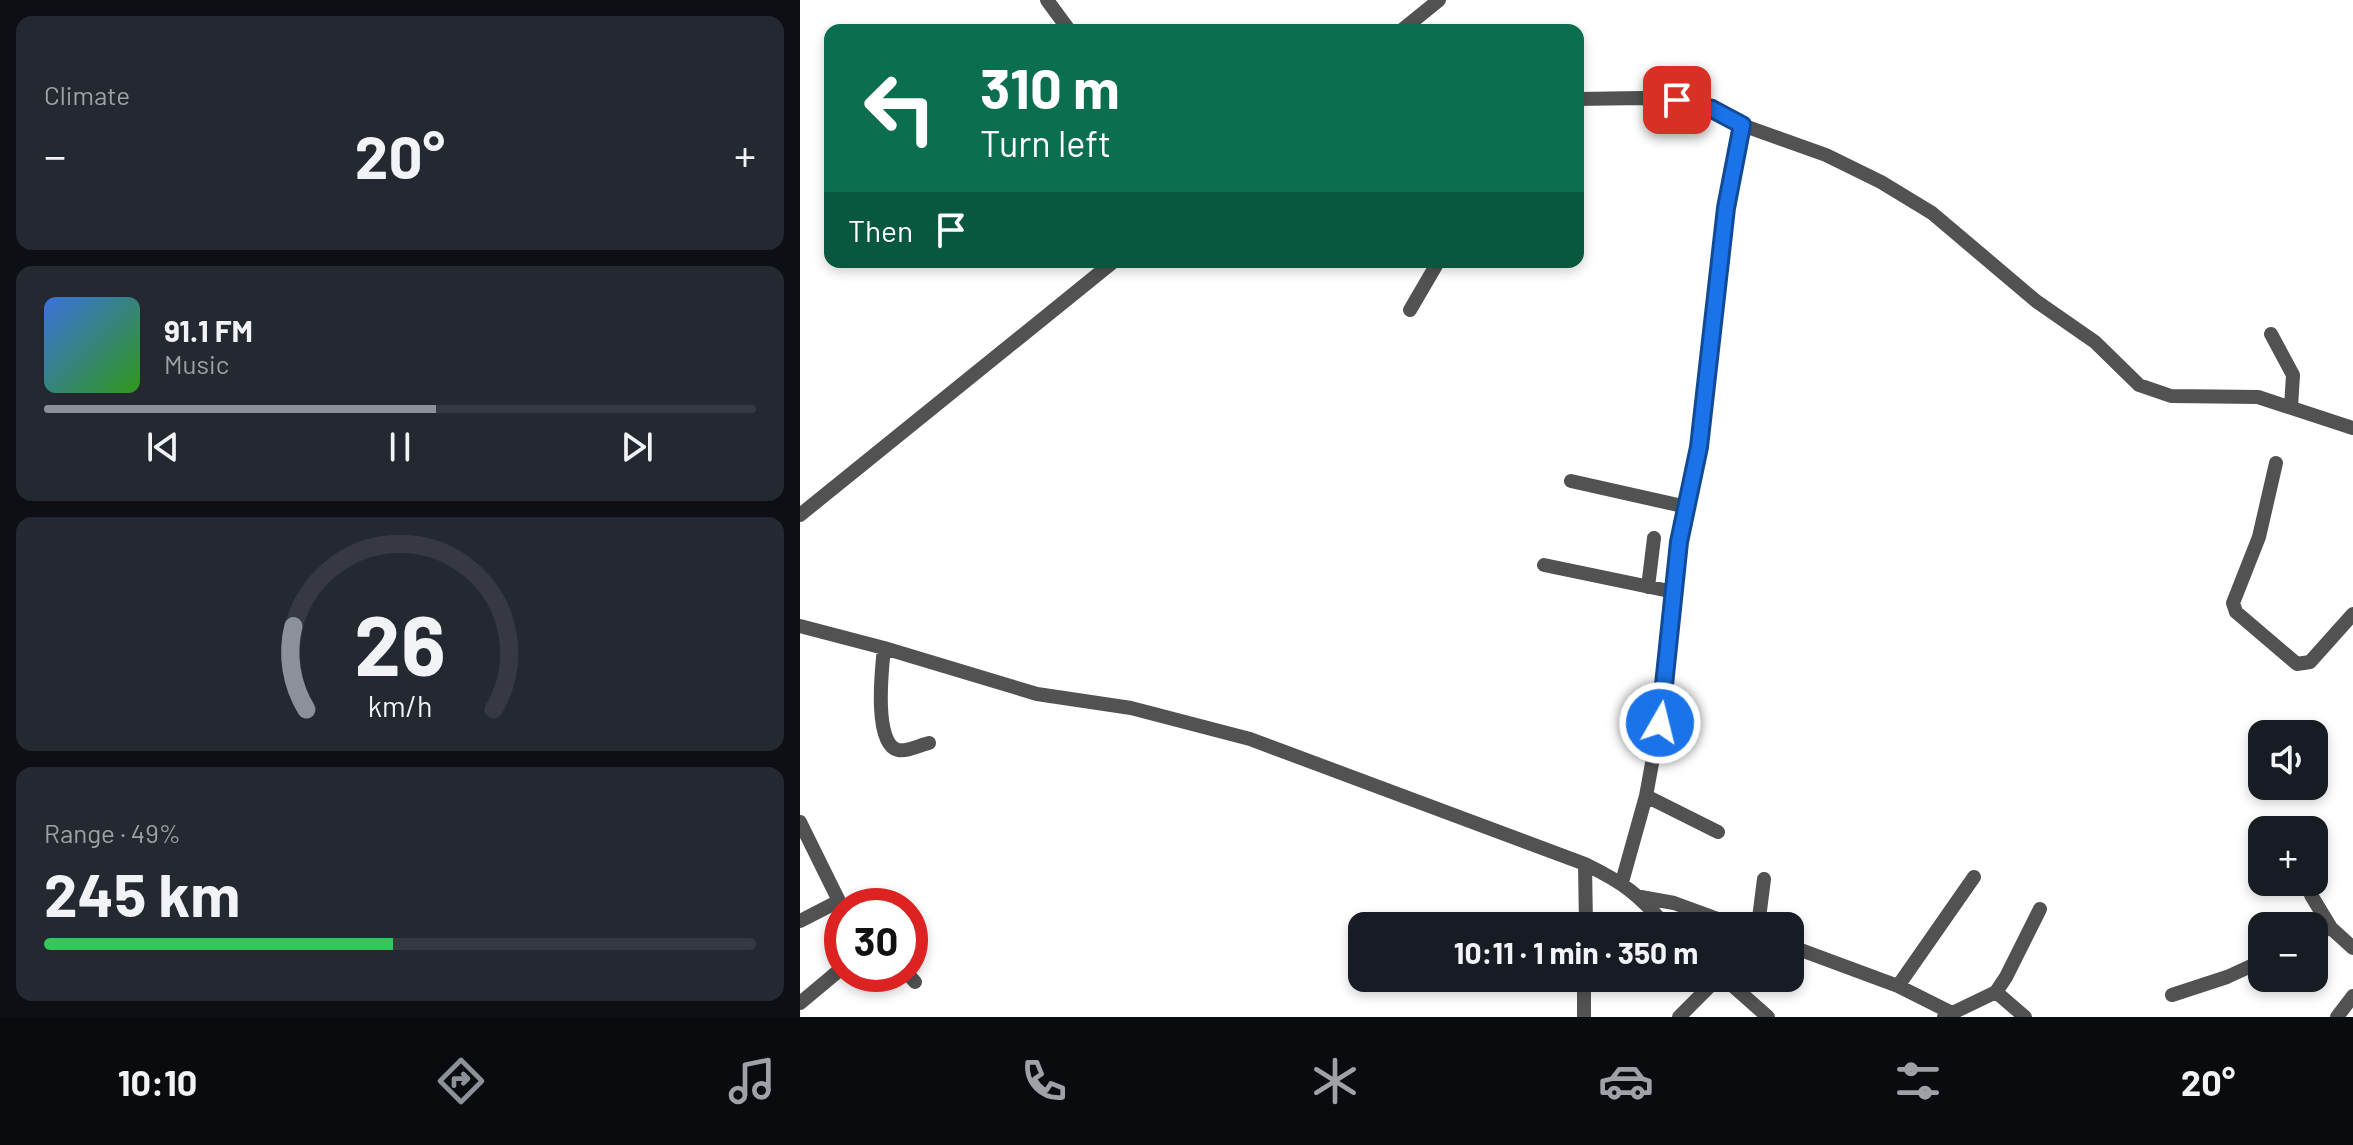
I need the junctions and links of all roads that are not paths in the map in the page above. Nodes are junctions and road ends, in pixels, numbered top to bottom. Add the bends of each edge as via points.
1 (1047, 0) edge
2 (1439, 0) edge
3 (1065, 24) edge
4 (1409, 24) edge
5 (1584, 99) edge
6 (1742, 125) junction
7 (1106, 268) edge
8 (1434, 268) edge
9 (1410, 310) dead end
10 (2271, 334) dead end
11 (2291, 407) junction
12 (2353, 428) edge
13 (2276, 463) dead end
14 (1571, 481) dead end
15 (1687, 507) junction
16 (800, 515) edge
17 (1654, 538) dead end
18 (1544, 565) dead end
19 (1648, 587) junction
20 (1674, 592) junction
21 (2353, 614) edge
22 (800, 626) edge
23 (884, 648) junction
24 (929, 743) dead end
25 (1646, 796) junction
26 (800, 822) edge
27 (1718, 832) dead end
28 (1585, 864) junction
29 (1974, 877) dead end
30 (1764, 879) dead end
31 (1622, 882) junction
32 (833, 888) edge
33 (2312, 896) edge
34 (1641, 897) junction
35 (2040, 909) dead end
36 (824, 911) edge
37 (1586, 912) edge
38 (1654, 912) edge
39 (1699, 912) edge
40 (1760, 912) edge
41 (800, 921) edge
42 (2331, 928) junction
43 (2328, 929) edge
44 (2353, 948) edge
45 (1804, 951) edge
46 (2248, 967) edge
47 (824, 983) edge
48 (1898, 986) junction
49 (1584, 992) edge
50 (1704, 992) edge
51 (1740, 992) edge
52 (1996, 992) junction
53 (2172, 995) dead end
54 (2353, 996) edge
55 (800, 1003) edge
56 (1948, 1015) edge
57 (1584, 1017) edge
58 (1679, 1017) edge
59 (1768, 1017) edge
60 (2025, 1017) edge
61 (2337, 1017) edge

1 - 3 street
2 - 4 street
5 - 6 street via 1686,102
6 - 11 street via 1826,155 1932,213 2036,301 2095,342 2139,385 2171,396 2244,395
6 - 15 street via 1726,208 1699,447
7 - 16 street
8 - 9 street
10 - 11 street via 2293,375
11 - 12 street
13 - 21 street via 2259,537 2234,597 2236,612 2304,665
14 - 15 street
15 - 20 street
17 - 19 street
18 - 19 street
19 - 20 street
20 - 25 street via 1664,698
22 - 23 street
23 - 24 street via 879,700 890,743 901,751
23 - 28 street via 1037,694 1131,708 1250,739
25 - 27 street
25 - 31 street
26 - 32 street
28 - 31 street
28 - 37 street
29 - 48 street
30 - 40 street
31 - 34 street
33 - 42 street
34 - 38 street
34 - 39 street
35 - 52 street
36 - 41 street
42 - 43 street
42 - 44 street
45 - 48 street
46 - 53 street
47 - 55 street
48 - 56 street
49 - 57 street
50 - 58 street
51 - 59 street
52 - 56 street
52 - 60 street
54 - 61 street

